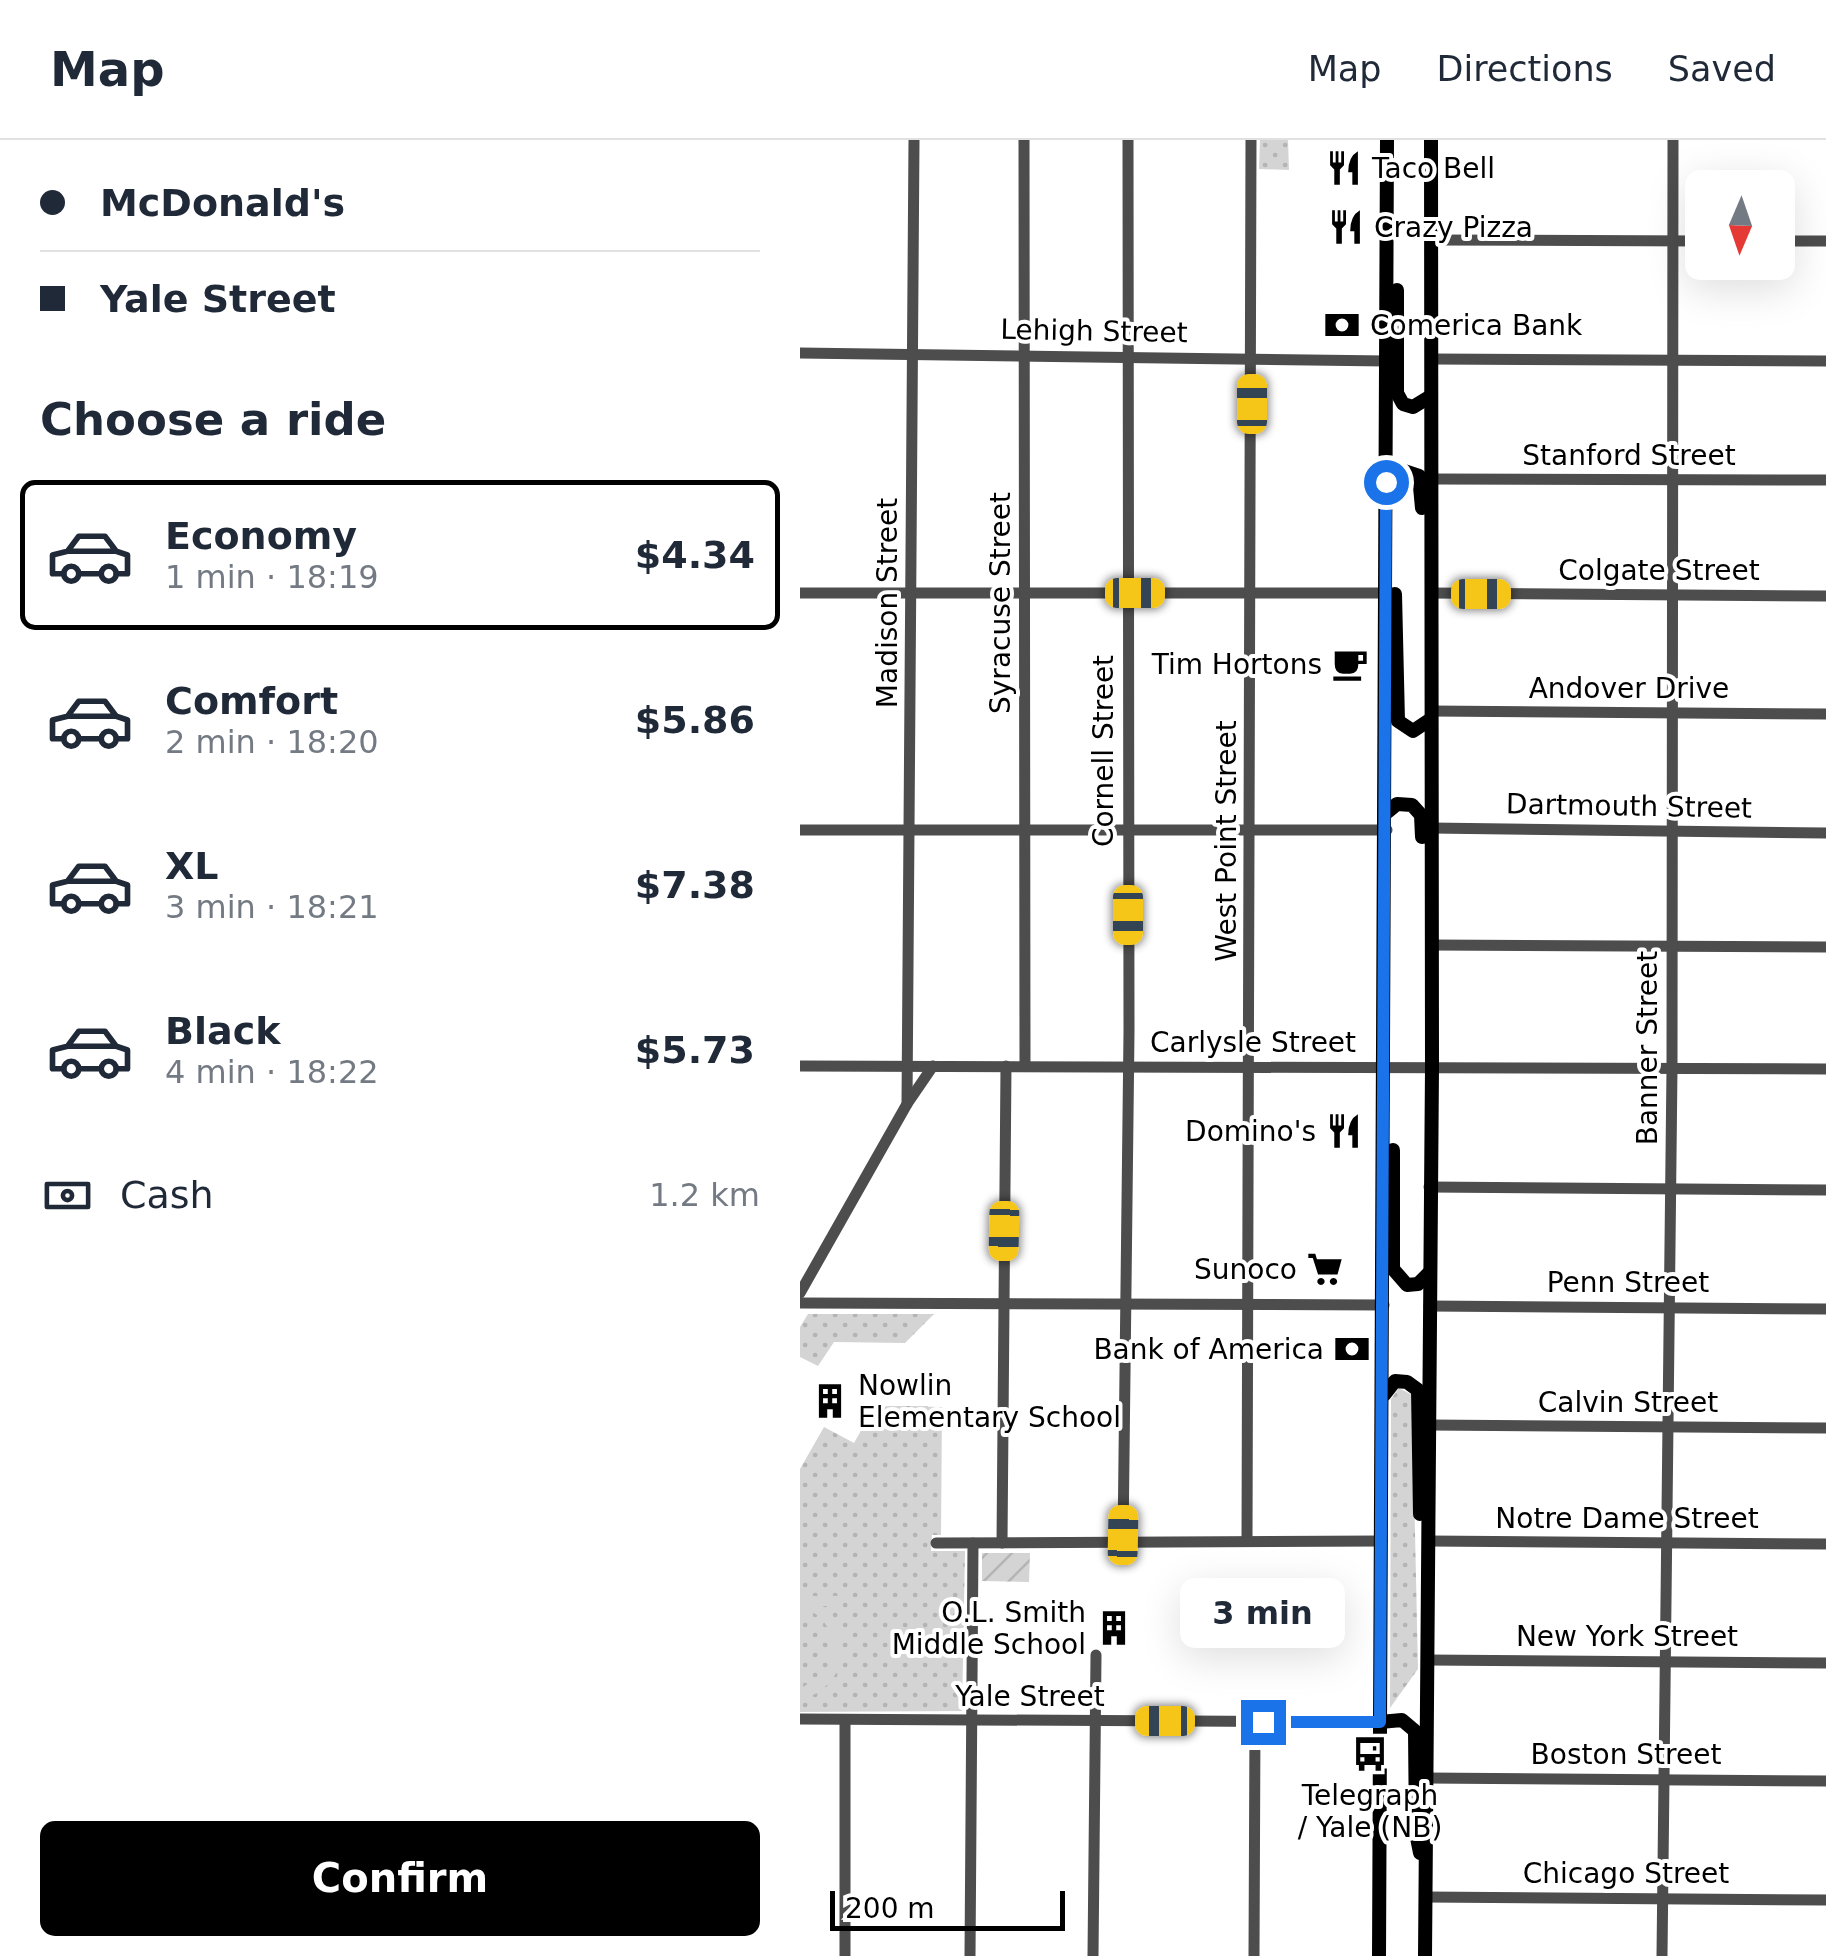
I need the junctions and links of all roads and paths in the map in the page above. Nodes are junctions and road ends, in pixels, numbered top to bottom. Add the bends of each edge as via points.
1 (914, 140) edge
2 (1024, 140) edge
3 (1128, 140) edge
4 (1251, 140) edge
5 (1387, 140) edge
6 (1431, 140) edge
7 (1673, 140) edge
8 (1387, 233) junction
9 (1432, 240) junction
10 (1673, 240) junction
11 (1685, 240) edge
12 (1795, 241) edge
13 (1826, 241) edge
14 (800, 354) edge
15 (914, 354) junction
16 (1026, 355) junction
17 (1128, 356) junction
18 (1253, 359) junction
19 (1432, 359) junction
20 (1387, 360) junction
21 (1673, 360) junction
22 (1826, 361) edge
23 (1432, 396) junction
24 (1432, 478) junction
25 (1673, 480) junction
26 (1826, 480) edge
27 (1386, 482) junction
28 (1387, 554) junction
29 (800, 593) edge
30 (1024, 593) junction
31 (1129, 593) junction
32 (1431, 593) junction
33 (912, 594) junction
34 (1251, 594) junction
35 (1387, 594) junction
36 (1673, 595) junction
37 (1826, 596) edge
38 (1431, 643) junction
39 (1672, 713) junction
40 (1826, 714) edge
41 (1431, 715) junction
42 (1386, 812) junction
43 (1026, 828) junction
44 (1129, 828) junction
45 (1431, 828) junction
46 (800, 830) edge
47 (912, 830) junction
48 (1251, 830) junction
49 (1386, 830) junction
50 (1672, 831) junction
51 (1826, 833) edge
52 (1672, 946) junction
53 (1826, 947) edge
54 (1431, 952) junction
55 (800, 1066) edge
56 (908, 1066) junction
57 (933, 1066) junction
58 (1006, 1066) junction
59 (1025, 1066) junction
60 (1128, 1066) junction
61 (1252, 1067) junction
62 (1386, 1067) junction
63 (1432, 1068) junction
64 (1672, 1068) junction
65 (1826, 1069) edge
66 (907, 1104) junction
67 (1386, 1124) junction
68 (1430, 1187) junction
69 (1671, 1189) junction
70 (1826, 1190) edge
71 (1429, 1273) junction
72 (800, 1294) edge
73 (800, 1303) edge
74 (1004, 1304) junction
75 (1125, 1304) junction
76 (1248, 1304) junction
77 (1384, 1305) junction
78 (1429, 1306) junction
79 (1670, 1307) junction
80 (1826, 1309) edge
81 (1384, 1396) junction
82 (1429, 1425) junction
83 (1668, 1427) junction
84 (1826, 1428) edge
85 (1428, 1541) junction
86 (973, 1542) junction
87 (1002, 1542) junction
88 (1123, 1542) junction
89 (1247, 1542) junction
90 (1382, 1542) junction
91 (936, 1543) dead end
92 (1667, 1543) junction
93 (1826, 1544) edge
94 (1428, 1559) junction
95 (1096, 1655) dead end
96 (1427, 1660) junction
97 (1666, 1661) junction
98 (1826, 1663) edge
99 (800, 1719) edge
100 (845, 1720) junction
101 (972, 1720) junction
102 (1095, 1722) junction
103 (1256, 1722) junction
104 (1380, 1722) junction
105 (1426, 1778) junction
106 (1664, 1780) junction
107 (1826, 1781) edge
108 (1425, 1873) junction
109 (1425, 1897) junction
110 (1663, 1899) junction
111 (1826, 1900) edge
112 (1379, 1910) junction
113 (845, 1956) edge
114 (970, 1956) edge
115 (1093, 1956) edge
116 (1254, 1956) edge
117 (1379, 1956) edge
118 (1388, 1956) edge
119 (1425, 1956) edge
120 (1662, 1956) edge

1 - 15 street, Madison Street
2 - 16 street, Syracuse Street
3 - 17 street, Cornell Street
4 - 18 street, West Point Street
5 - 8 main road
6 - 9 main road
7 - 10 street, Banner Street
8 - 20 main road
8 - 23 main road via 1396,276 1397,394 1413,407
9 - 10 street
9 - 19 main road
10 - 11 street
10 - 21 street, Banner Street
12 - 13 street
14 - 15 street, Lehigh Street
15 - 16 street, Lehigh Street
15 - 33 street, Madison Street
16 - 17 street, Lehigh Street
16 - 30 street, Syracuse Street
17 - 18 street, Lehigh Street
17 - 31 street, Cornell Street
18 - 20 street, Lehigh Street
18 - 34 street, West Point Street
19 - 21 street
19 - 23 main road
20 - 27 main road
21 - 22 street
21 - 25 street, Banner Street
23 - 24 main road
24 - 25 street, Stanford Street
24 - 32 main road
25 - 26 street, Stanford Street
25 - 36 street, Banner Street
27 - 28 main road
27 - 38 main road via 1401,470 1421,479 1422,595
28 - 35 main road
28 - 41 main road via 1397,618 1398,721 1417,730
29 - 33 street
30 - 31 street
30 - 33 street
30 - 43 street, Syracuse Street
31 - 34 street
31 - 44 street, Cornell Street
32 - 36 street, Colgate Street
32 - 38 main road
33 - 47 street, Madison Street
34 - 35 street
34 - 48 street, West Point Street
35 - 42 main road
36 - 37 street, Colgate Street
36 - 39 street, Banner Street
38 - 41 main road
39 - 40 street, Andover Drive
39 - 41 street, Andover Drive
39 - 50 street, Banner Street
41 - 45 main road
42 - 49 main road
42 - 54 main road via 1403,803 1421,815 1422,928
43 - 44 street
43 - 47 street
43 - 59 street, Syracuse Street
44 - 48 street
44 - 60 street, Cornell Street
45 - 50 street, Dartmouth Street
45 - 54 main road
46 - 47 street
47 - 56 street, Madison Street
48 - 49 street
48 - 61 street, West Point Street
49 - 62 main road
50 - 51 street, Dartmouth Street
50 - 52 street, Banner Street
52 - 53 street
52 - 54 street
52 - 64 street, Banner Street
54 - 63 main road
55 - 56 street, Carlysle Street
56 - 57 street, Carlysle Street
56 - 66 street, Madison Street
57 - 58 street, Carlysle Street
57 - 66 street
58 - 59 street, Carlysle Street
58 - 74 street
59 - 60 street, Carlysle Street
60 - 61 street, Carlysle Street
60 - 75 street, Cornell Street
61 - 62 street, Carlysle Street
61 - 76 street, West Point Street
62 - 63 street, Carlysle Street
62 - 67 main road
63 - 64 street, Carlysle Street
63 - 68 main road
64 - 65 street, Carlysle Street
64 - 69 street, Banner Street
66 - 72 street
67 - 71 main road via 1394,1173 1394,1269 1412,1286
67 - 77 main road
68 - 69 street
68 - 71 main road
69 - 70 street
69 - 79 street, Banner Street
71 - 78 main road
73 - 74 street
74 - 75 street
74 - 87 street
75 - 76 street
75 - 88 street, Cornell Street
76 - 77 street
76 - 89 street, West Point Street
77 - 81 main road
78 - 79 street, Penn Street
78 - 82 main road
79 - 80 street, Penn Street
79 - 83 street, Banner Street
81 - 90 main road
81 - 94 main road via 1395,1381 1418,1390 1418,1495
82 - 83 street, Calvin Street
82 - 85 main road
83 - 84 street, Calvin Street
83 - 92 street, Banner Street
85 - 92 street, Notre Dame Street
85 - 94 main road
86 - 87 street
86 - 91 street
86 - 101 street
87 - 88 street
88 - 89 street
89 - 90 street
90 - 104 main road
92 - 93 street, Notre Dame Street
92 - 97 street, Banner Street
94 - 96 main road
95 - 102 street
96 - 97 street, New York Street
96 - 105 main road
97 - 98 street, New York Street
97 - 106 street, Banner Street
99 - 100 street, Yale Street
100 - 101 street, Yale Street
100 - 113 street
101 - 102 street, Yale Street
101 - 114 street
102 - 103 street, Yale Street
102 - 115 street
103 - 104 street, Yale Street
103 - 116 street
104 - 108 main road via 1402,1720 1415,1731 1416,1833
104 - 112 main road
105 - 106 street, Boston Street
105 - 108 main road
106 - 107 street, Boston Street
106 - 110 street, Banner Street
108 - 109 main road
109 - 110 street, Chicago Street
109 - 119 main road
110 - 111 street, Chicago Street
110 - 120 street, Banner Street
112 - 117 main road
112 - 118 main road

